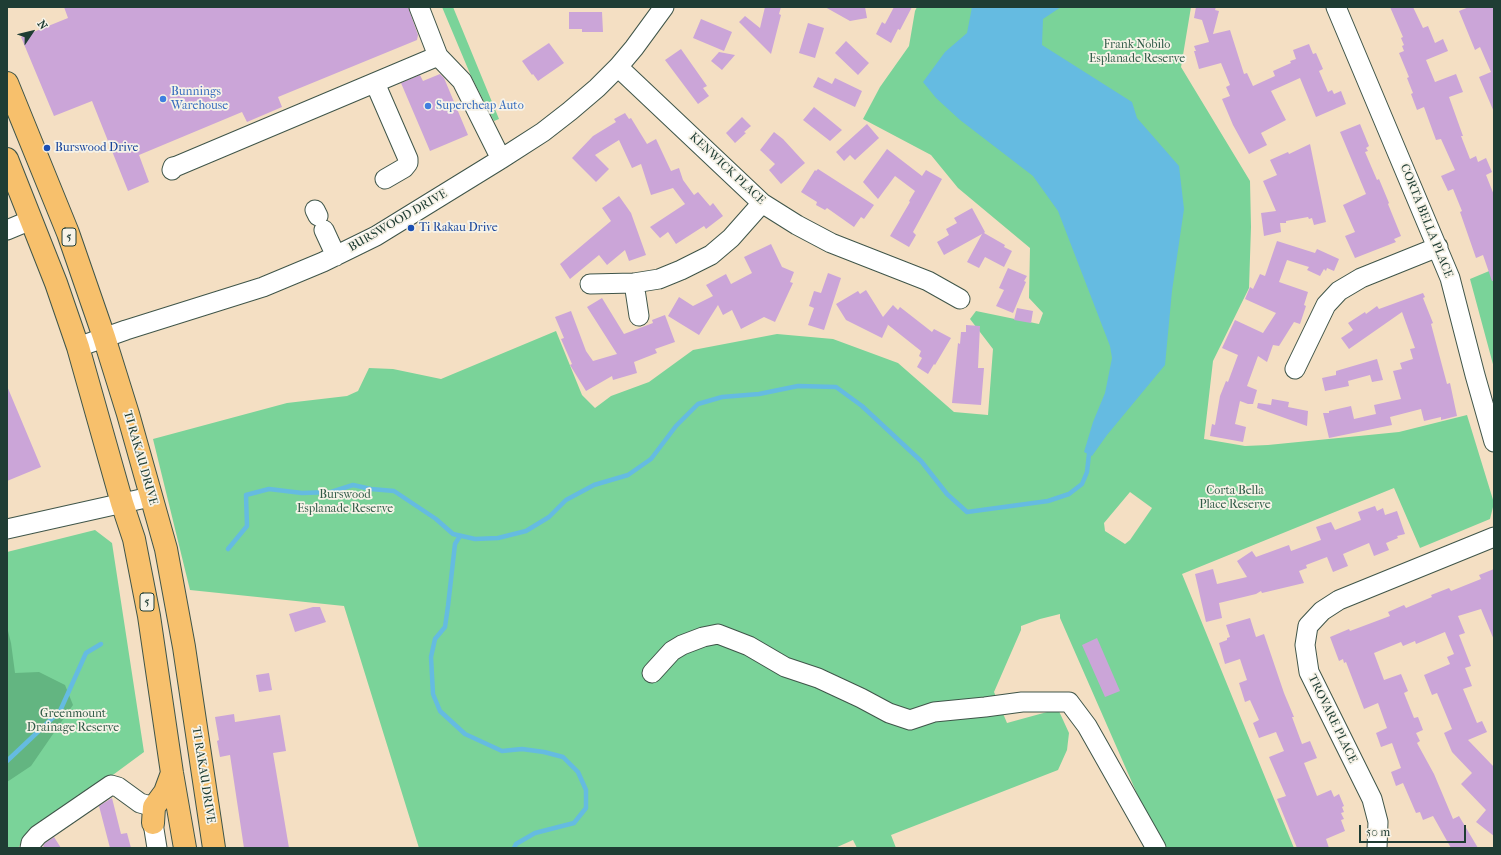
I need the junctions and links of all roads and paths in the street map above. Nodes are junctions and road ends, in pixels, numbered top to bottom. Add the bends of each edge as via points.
1 (419, 7) edge
2 (664, 7) edge
3 (1336, 7) edge
4 (438, 56) junction
5 (618, 67) junction
6 (7, 83) edge
7 (375, 83) junction
8 (30, 138) junction
9 (7, 159) edge
10 (501, 159) junction
11 (172, 170) dead end
12 (385, 179) dead end
13 (762, 203) junction
14 (319, 219) dead end
15 (31, 220) junction
16 (7, 230) edge
17 (1438, 247) junction
18 (336, 256) junction
19 (634, 283) junction
20 (590, 284) dead end
21 (960, 299) dead end
22 (639, 316) dead end
23 (104, 337) junction
24 (78, 347) junction
25 (1295, 369) dead end
26 (1494, 442) edge
27 (150, 497) junction
28 (122, 503) junction
29 (7, 529) edge
30 (1494, 537) edge
31 (150, 616) junction
32 (652, 673) dead end
33 (192, 699) junction
34 (172, 773) junction
35 (153, 815) junction
36 (30, 848) edge
37 (157, 848) edge
38 (185, 848) edge
39 (214, 848) edge
40 (1156, 848) edge
41 (1376, 848) edge

1 - 4 street
2 - 5 street, BURSWOOD DRIVE
3 - 17 street, CORTA BELLA PLACE
4 - 7 street
4 - 10 street via 462,81
5 - 10 street, BURSWOOD DRIVE via 570,111
5 - 13 street, KENWICK PLACE
6 - 8 main road, TI RAKAU DRIVE / 5
7 - 11 street via 176,166
7 - 12 street via 408,160 404,168
8 - 15 main road via 27,162 42,205 39,213
8 - 23 main road, TI RAKAU DRIVE / 5 via 68,233
9 - 15 main road, 5
10 - 18 street, BURSWOOD DRIVE via 376,236
13 - 19 street via 731,238 711,255 659,279
13 - 21 street, KENWICK PLACE via 831,243 928,281
14 - 18 street
15 - 16 street
15 - 24 main road, 5
17 - 25 street via 1361,278 1339,291 1326,305
17 - 26 street, CORTA BELLA PLACE via 1450,278
18 - 23 street, BURSWOOD DRIVE via 244,293
19 - 20 street
19 - 22 street
23 - 24 street, BURSWOOD DRIVE
23 - 27 main road, TI RAKAU DRIVE / 5
24 - 28 main road, 5
27 - 28 street
27 - 33 main road, TI RAKAU DRIVE / 5 via 166,549
28 - 29 street
28 - 31 main road, 5 via 134,539
30 - 41 street, TROVARE PLACE via 1339,600 1322,611 1308,626 1305,645 1308,672 1372,799 1378,822
31 - 33 main road via 167,644 179,688 184,696
31 - 34 main road, 5
32 - 40 street via 672,651 703,637 718,634 749,646 786,667 818,678 888,713 910,720 934,712 1022,702 1069,702 1087,726
33 - 38 main road via 182,706 181,714 190,764 193,810
33 - 39 main road, TI RAKAU DRIVE / 5
34 - 35 main road
34 - 38 main road, 5
35 - 36 street via 140,802 111,786 38,835 31,842
35 - 37 street

